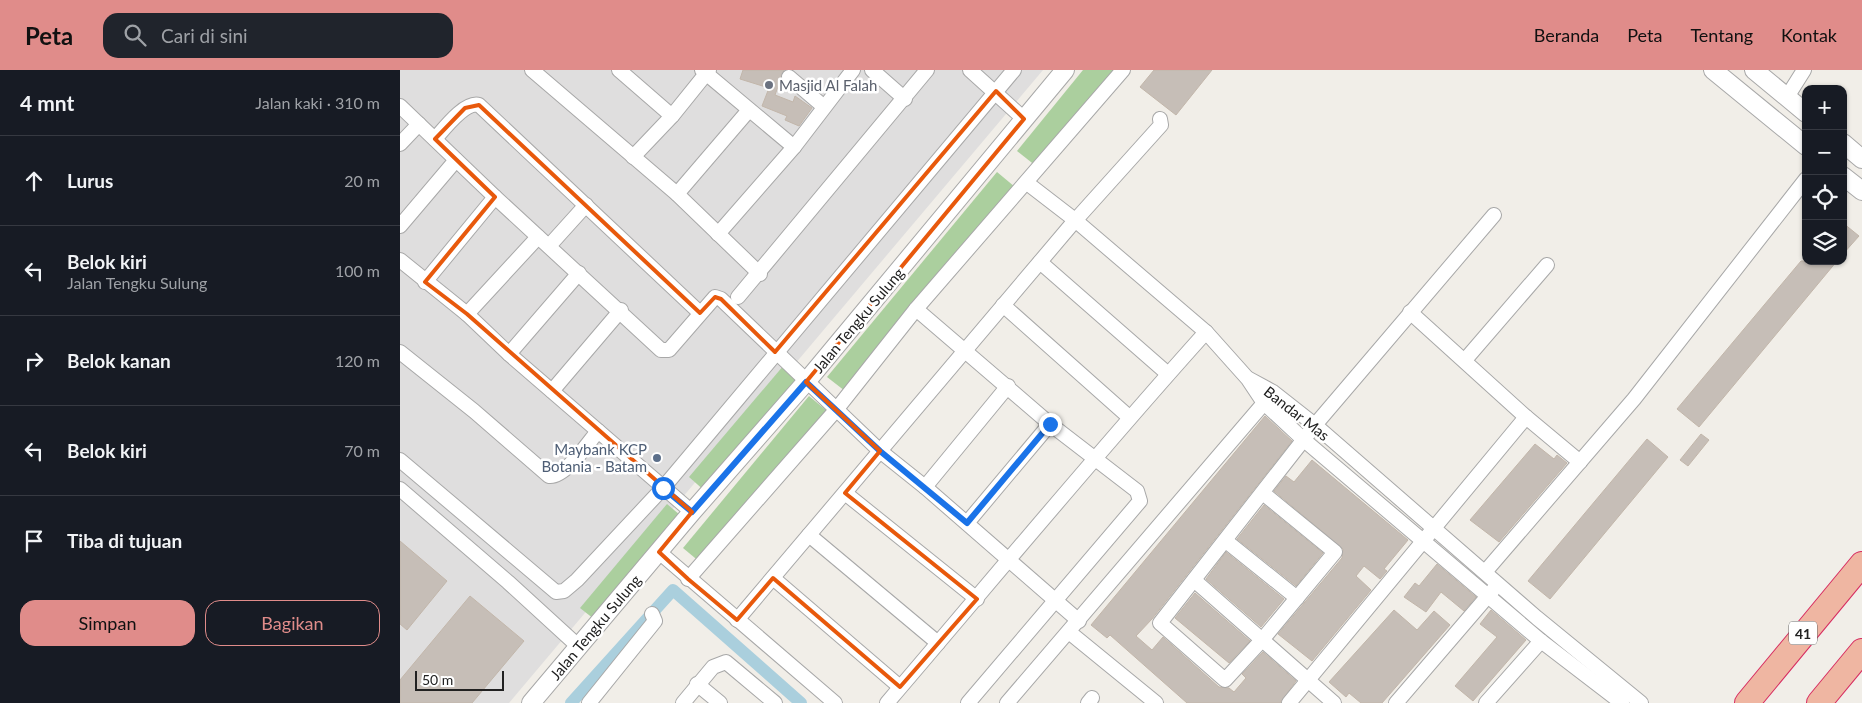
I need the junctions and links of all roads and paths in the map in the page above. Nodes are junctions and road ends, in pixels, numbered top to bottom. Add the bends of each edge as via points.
1 (532, 70) edge
2 (619, 70) edge
3 (853, 70) edge
4 (872, 70) edge
5 (927, 70) edge
6 (970, 70) edge
7 (1014, 70) edge
8 (1065, 70) edge
9 (1123, 70) edge
10 (1713, 70) edge
11 (1754, 70) edge
12 (1804, 70) edge
13 (706, 71) edge
14 (789, 77) dead end
15 (1732, 78) edge
16 (996, 91) junction
17 (1787, 97) junction
18 (905, 99) junction
19 (400, 106) edge
20 (823, 106) junction
21 (749, 110) junction
22 (1802, 110) edge
23 (672, 116) junction
24 (1160, 118) dead end
25 (1024, 119) junction
26 (419, 124) junction
27 (435, 139) junction
28 (1802, 142) edge
29 (400, 144) edge
30 (1847, 146) edge
31 (794, 147) junction
32 (633, 157) junction
33 (1862, 159) edge
34 (456, 160) junction
35 (1847, 179) edge
36 (1027, 183) junction
37 (1802, 184) edge
38 (1862, 191) edge
39 (677, 194) junction
40 (495, 198) junction
41 (586, 205) junction
42 (1494, 215) dead end
43 (1076, 220) junction
44 (400, 226) edge
45 (718, 234) junction
46 (543, 241) junction
47 (400, 260) edge
48 (1040, 262) junction
49 (1547, 265) dead end
50 (579, 273) junction
51 (760, 274) junction
52 (425, 282) junction
53 (738, 297) dead end
54 (1004, 305) junction
55 (916, 309) junction
56 (620, 310) junction
57 (1410, 312) junction
58 (700, 313) junction
59 (468, 314) junction
60 (1206, 332) junction
61 (966, 350) junction
62 (400, 352) edge
63 (775, 352) junction
64 (509, 354) junction
65 (1465, 360) junction
66 (1168, 374) junction
67 (806, 382) junction
68 (1008, 386) junction
69 (552, 391) junction
70 (1268, 397) junction
71 (836, 410) junction
72 (1129, 417) junction
73 (1526, 417) junction
74 (1050, 424) junction
75 (1315, 425) junction
76 (598, 431) junction
77 (1304, 440) junction
78 (880, 451) junction
79 (1094, 457) junction
80 (400, 460) edge
81 (1580, 462) junction
82 (924, 487) junction
83 (663, 488) junction
84 (400, 489) edge
85 (845, 493) junction
86 (1264, 494) junction
87 (692, 512) junction
88 (967, 523) junction
89 (1433, 528) junction
90 (809, 535) junction
91 (1226, 541) junction
92 (1422, 542) junction
93 (659, 552) junction
94 (1009, 561) junction
95 (1862, 564) edge
96 (1485, 572) junction
97 (773, 578) junction
98 (688, 579) junction
99 (1194, 580) junction
100 (1499, 584) junction
101 (1488, 596) junction
102 (1297, 598) junction
103 (978, 599) junction
104 (1056, 601) junction
105 (652, 614) dead end
106 (737, 620) junction
107 (1079, 621) junction
108 (1069, 632) junction
109 (1262, 640) junction
110 (1541, 641) junction
111 (938, 643) junction
112 (578, 646) junction
113 (1862, 651) edge
114 (1308, 680) junction
115 (697, 684) junction
116 (900, 687) junction
117 (531, 703) edge
118 (589, 703) edge
119 (682, 703) edge
120 (720, 703) edge
121 (776, 703) edge
122 (835, 703) edge
123 (887, 703) edge
124 (968, 703) edge
125 (1007, 703) edge
126 (1156, 703) edge
127 (1289, 703) edge
128 (1334, 703) edge
129 (1396, 703) edge
130 (1486, 703) edge
131 (1622, 703) edge
132 (1641, 703) edge
133 (1747, 703) edge
134 (1819, 703) edge

1 - 32 street
2 - 23 street
3 - 20 street
4 - 18 street
5 - 18 street
6 - 16 street
7 - 16 street
8 - 25 street, Jalan Tengku Sulung
9 - 36 street
10 - 15 street
11 - 17 street
12 - 17 street
13 - 21 street
13 - 23 street
14 - 20 street
15 - 28 street
16 - 25 street
16 - 63 street
17 - 22 street
18 - 51 street
19 - 26 street
20 - 31 street
21 - 31 street
21 - 39 street
23 - 32 street
24 - 43 street via 1161,125
25 - 67 street, Jalan Tengku Sulung
26 - 27 street
26 - 29 street
27 - 34 street
27 - 41 street via 466,108 479,105
30 - 33 street
31 - 45 street
32 - 39 street
34 - 40 street
34 - 44 street
35 - 38 street
36 - 43 street, Bandar Mas
36 - 55 street
37 - 81 street via 1634,399
39 - 45 street
40 - 46 street
40 - 52 street
41 - 46 street
41 - 58 street
42 - 57 street
43 - 48 street
43 - 60 street, Bandar Mas
45 - 51 street
46 - 50 street
46 - 59 street
47 - 52 street
48 - 54 street
48 - 66 street
49 - 65 street
50 - 56 street
50 - 64 street
51 - 53 street
52 - 59 street
54 - 61 street
54 - 72 street
55 - 61 street
55 - 71 street
56 - 58 street via 666,351
56 - 69 street
57 - 65 street
57 - 75 street
58 - 63 street via 715,297 721,299
59 - 64 street
60 - 66 street
60 - 70 street, Bandar Mas
61 - 68 street
61 - 78 street
62 - 76 street via 549,476 558,476 567,468
63 - 67 street
63 - 83 street
64 - 69 street
65 - 73 street
66 - 72 street
67 - 71 street
67 - 87 street, Jalan Tengku Sulung
68 - 74 street
68 - 82 street
69 - 76 street
70 - 75 street, Bandar Mas
70 - 77 street, Bandar Mas
70 - 107 street
71 - 78 street
71 - 98 street
72 - 79 street
73 - 81 street
73 - 89 street
74 - 79 street
74 - 88 street
75 - 77 street
75 - 89 street, Bandar Mas
76 - 83 street
77 - 86 street
77 - 92 street, Bandar Mas
78 - 82 street
78 - 85 street
79 - 94 street
79 - 104 street via 1137,491 1140,501
80 - 83 street via 556,592 564,591 577,580
81 - 96 street
82 - 88 street
83 - 87 street
84 - 112 street
85 - 90 street
85 - 103 street
86 - 91 street
86 - 102 street via 1335,551
87 - 93 street, Jalan Tengku Sulung
88 - 94 street
89 - 92 street
89 - 96 street, Bandar Mas
90 - 97 street
90 - 111 street
91 - 99 street
91 - 102 street
92 - 101 street, Bandar Mas
92 - 114 street
93 - 98 street
93 - 112 street, Jalan Tengku Sulung
94 - 103 street
94 - 104 street
95 - 133 highway, 41
96 - 100 street, Bandar Mas
97 - 106 street
97 - 116 street
98 - 106 street
99 - 109 street
99 - 109 street via 1160,625 1225,680
100 - 101 street
100 - 132 street, Bandar Mas
101 - 110 street, Bandar Mas
101 - 129 street
102 - 109 street
103 - 111 street
104 - 107 street
104 - 124 street
105 - 118 street via 655,622
106 - 122 street
107 - 108 street
108 - 125 street
108 - 126 street
109 - 114 street
110 - 130 street
110 - 131 street, Bandar Mas
111 - 116 street
112 - 117 street, Jalan Tengku Sulung
113 - 134 highway
114 - 127 street
114 - 128 street
115 - 119 street
115 - 120 street
115 - 121 street via 713,667 726,662
116 - 123 street

